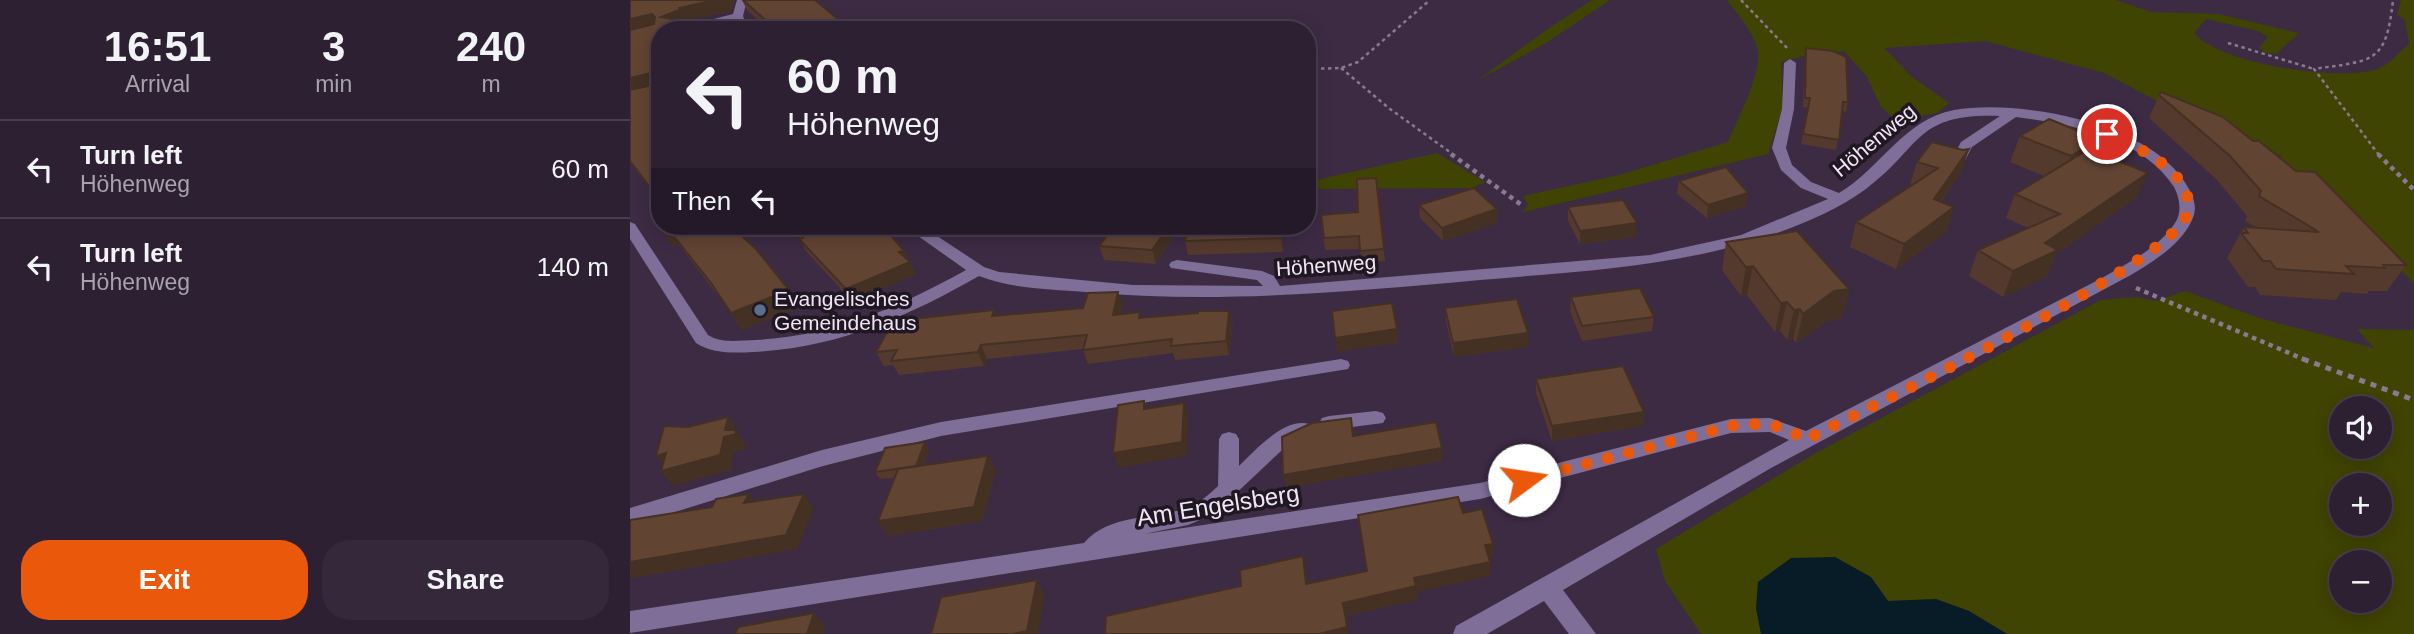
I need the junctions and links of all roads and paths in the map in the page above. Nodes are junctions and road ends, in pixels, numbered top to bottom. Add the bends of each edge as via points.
1 (742, 0) edge
2 (1430, 0) edge
3 (1741, 0) edge
4 (2393, 0) edge
5 (738, 16) junction
6 (716, 21) edge
7 (740, 21) edge
8 (2228, 43) dead end
9 (1790, 63) joint
10 (1341, 68) junction
11 (1316, 69) edge
12 (2314, 69) junction
13 (2015, 112) junction
14 (1957, 163) edge
15 (2414, 190) edge
16 (1838, 198) junction
17 (1523, 206) dead end
18 (630, 227) edge
19 (926, 235) edge
20 (1177, 265) dead end
21 (978, 270) junction
22 (2113, 278) junction
23 (1275, 291) junction
24 (1341, 365) dead end
25 (2414, 400) edge
26 (1376, 418) dead end
27 (1229, 439) dead end
28 (1805, 440) junction
29 (1229, 489) junction
30 (630, 517) edge
31 (1082, 553) junction
32 (1548, 589) junction
33 (630, 622) edge
34 (1465, 634) edge
35 (1584, 634) edge

1 - 5 street
2 - 10 path via 1358,62
3 - 9 path via 1787,48
4 - 12 path via 2388,39 2379,54 2366,63
5 - 6 street
5 - 7 street
8 - 12 path
9 - 16 street via 1788,109 1779,148 1786,167 1806,185
10 - 11 path
10 - 17 path
12 - 15 path via 2386,164
13 - 14 street via 1966,145
13 - 16 street, Höhenweg via 1969,112 1938,118 1909,136 1859,187
13 - 22 street, Höhenweg via 2056,118 2107,134 2149,154 2179,179 2188,212 2181,228
16 - 23 street, Höhenweg via 1744,239 1659,257
18 - 21 street via 702,340 717,345 762,346 845,333 894,316
19 - 21 street, Höhenweg
20 - 23 street via 1262,276
21 - 23 street, Höhenweg via 1014,280 1158,292
22 - 25 path via 2286,353
22 - 28 street, Höhenweg
24 - 30 street via 941,429 822,458
26 - 29 street via 1309,426 1281,438
27 - 29 street
28 - 31 street, Am Engelsberg via 1781,426 1731,426 1479,491
28 - 32 street, Höhenweg
29 - 31 street via 1205,509 1127,529
31 - 33 street, Am Engelsberg
32 - 34 street, Höhenweg
32 - 35 street

